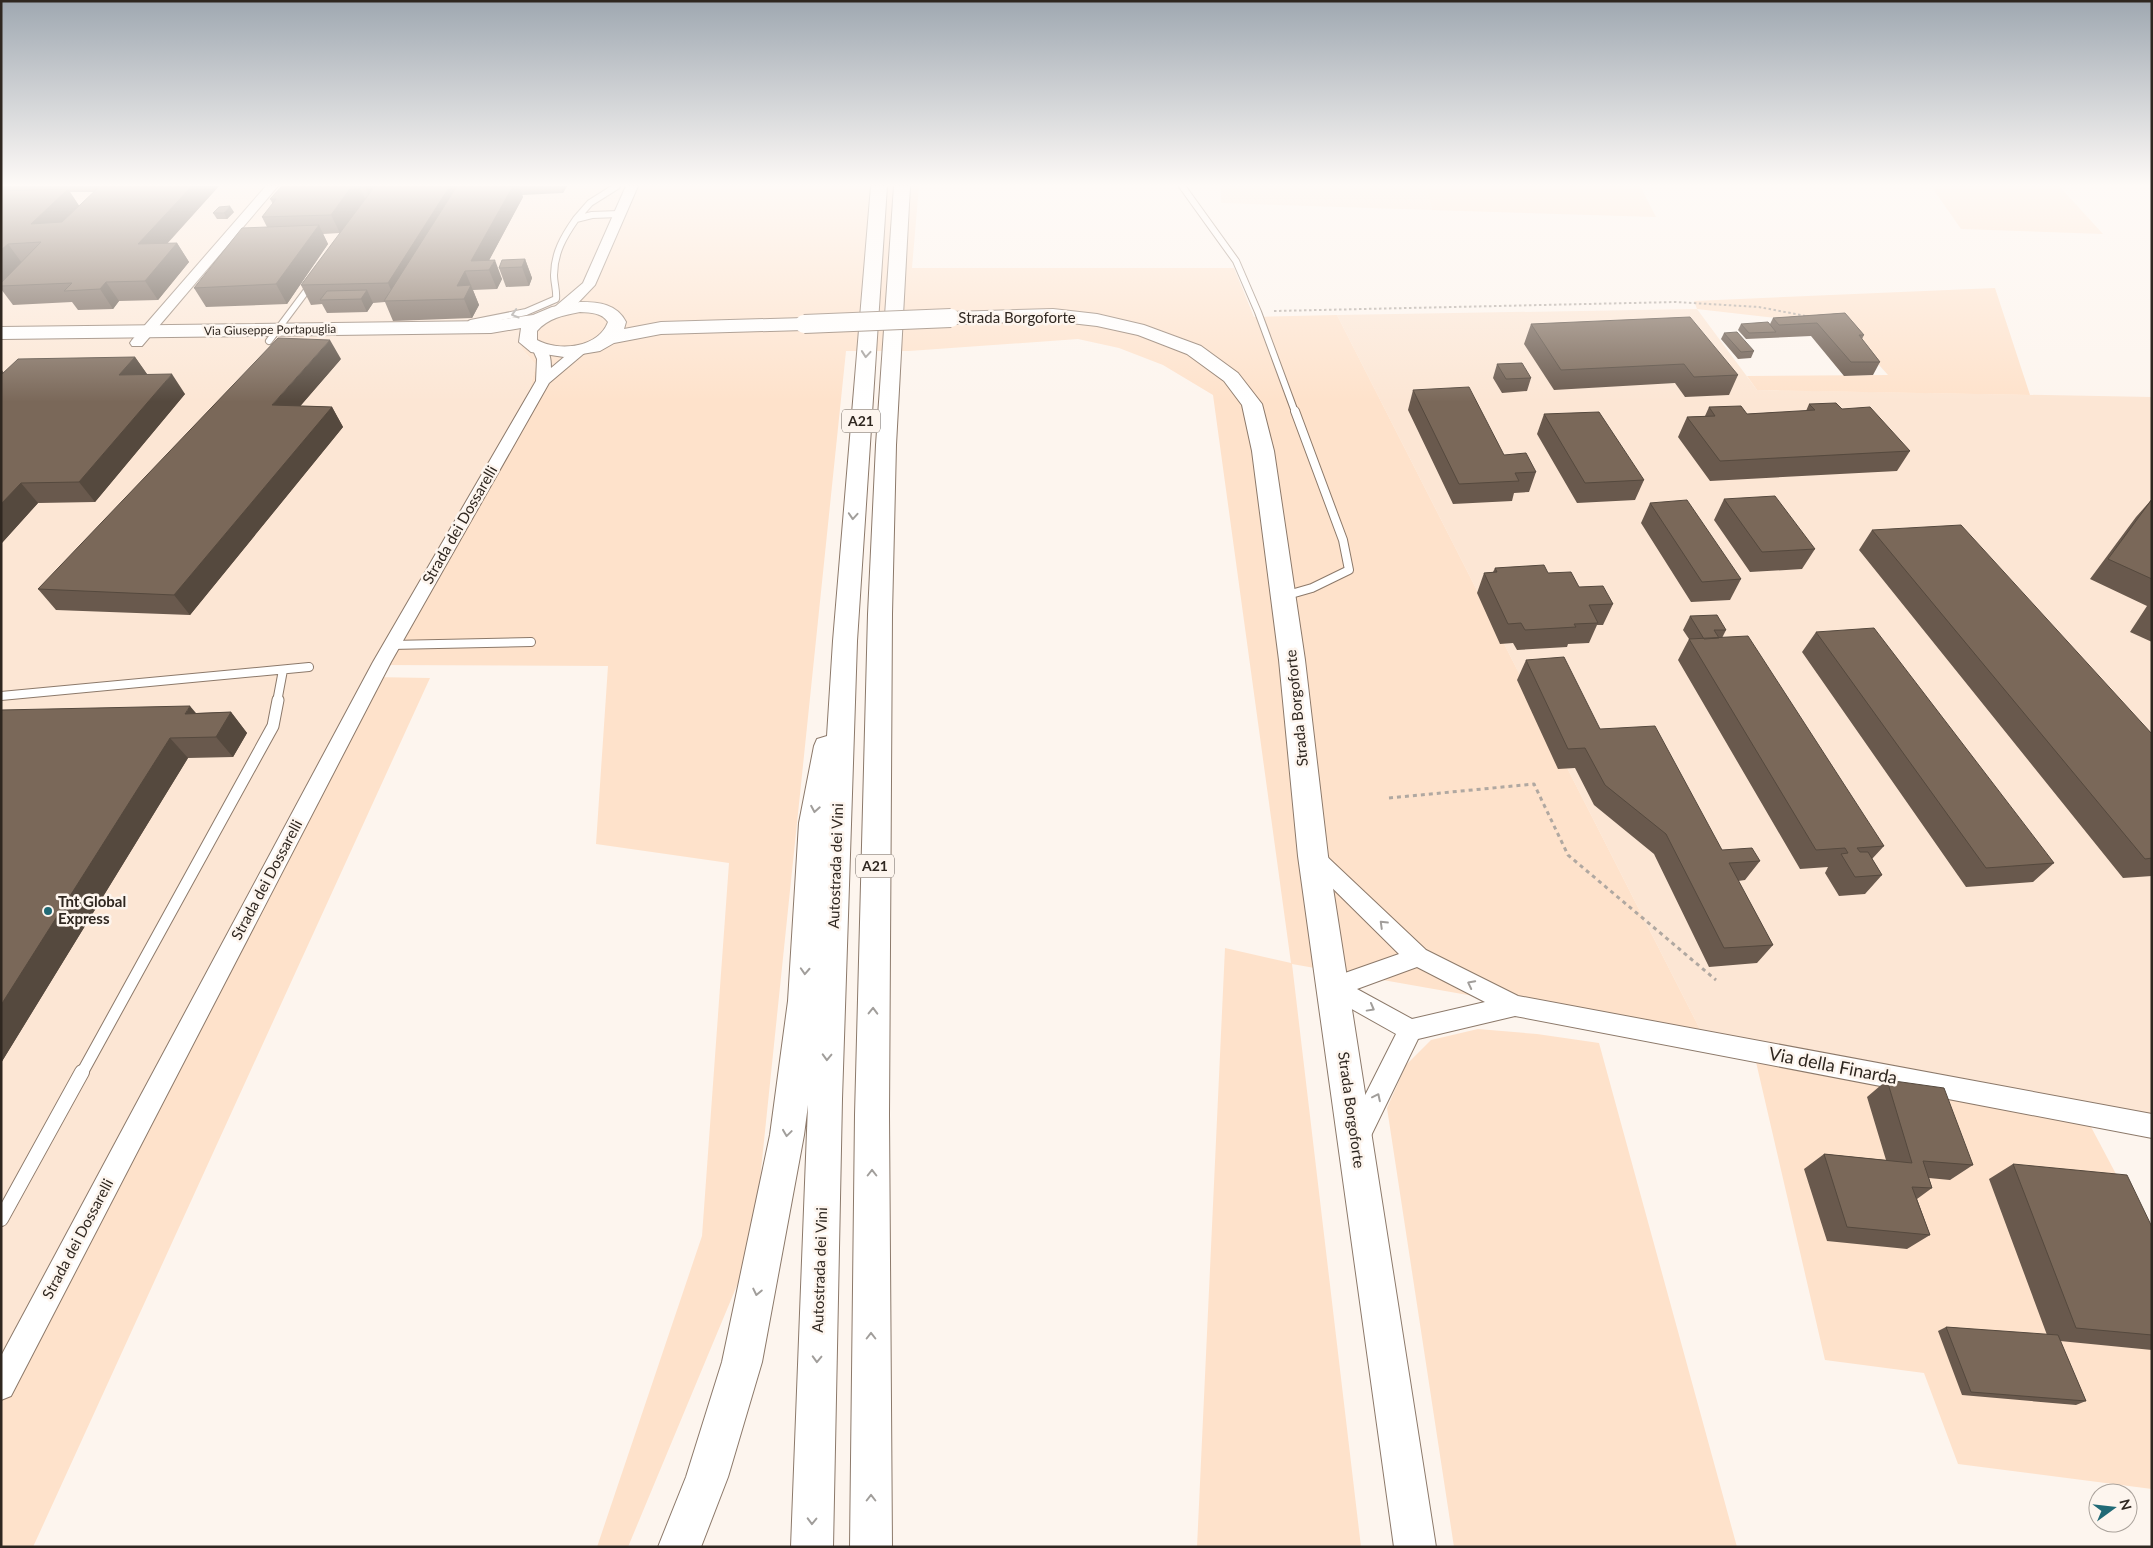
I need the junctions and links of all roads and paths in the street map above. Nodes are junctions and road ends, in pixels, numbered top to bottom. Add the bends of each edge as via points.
1 (210, 258) edge
2 (556, 258) edge
3 (600, 258) edge
4 (874, 258) edge
5 (898, 258) edge
6 (1234, 258) edge
7 (318, 276) edge
8 (589, 285) junction
9 (557, 303) junction
10 (1258, 312) junction
11 (610, 314) junction
12 (1814, 317) edge
13 (537, 320) junction
14 (446, 328) junction
15 (661, 328) junction
16 (1, 333) edge
17 (273, 336) junction
18 (142, 337) junction
19 (608, 338) junction
20 (1, 344) edge
21 (534, 346) junction
22 (581, 350) junction
23 (543, 381) junction
24 (1284, 596) junction
25 (845, 641) junction
26 (531, 642) dead end
27 (391, 645) junction
28 (310, 667) dead end
29 (284, 670) junction
30 (1, 696) edge
31 (1389, 798) dead end
32 (1313, 856) junction
33 (1418, 957) junction
34 (1716, 980) dead end
35 (1333, 987) junction
36 (1515, 1006) junction
37 (1410, 1030) junction
38 (2152, 1126) edge
39 (1355, 1141) junction
40 (1, 1219) edge
41 (1, 1386) edge
42 (679, 1547) edge
43 (812, 1547) edge
44 (871, 1547) edge
45 (1415, 1547) edge

1 - 18 street
2 - 9 lane
3 - 8 street
4 -> 25 main road, Autostrada dei Vini / A21
44 -> 5 main road, A21 via 872,1125 880,624 886,445
6 - 10 lane
7 - 17 lane
8 - 9 street via 570,303
8 - 11 street via 594,300
9 - 11 main road, Via Giuseppe Portapuglia
9 - 13 main road, Via Giuseppe Portapuglia
9 -> 14 lane via 556,298 514,315
10 - 12 path via 1676,302 1759,307
10 - 24 lane via 1343,540 1349,570 1312,588
11 - 15 main road, Via Giuseppe Portapuglia
11 - 19 main road via 616,329
13 - 14 main road, Via Giuseppe Portapuglia via 491,327
13 - 21 main road via 528,331
14 - 17 main road, Via Giuseppe Portapuglia
15 - 19 main road
15 - 24 main road, Strada Borgoforte, bridge via 1053,315 1097,320 1144,331 1194,350 1231,376 1252,404 1263,451
16 - 18 main road, Via Giuseppe Portapuglia
17 - 18 main road, Via Giuseppe Portapuglia
17 - 21 main road, Via Giuseppe Portapuglia via 484,339
18 - 20 main road, Via Giuseppe Portapuglia
19 - 22 main road
21 - 22 main road, Via Giuseppe Portapuglia via 559,352
21 - 23 street via 544,360
22 - 23 street, Strada dei Dossarelli
23 - 27 street, Strada dei Dossarelli
24 - 32 main road, Strada Borgoforte
25 -> 42 main road via 813,823 804,1001 787,1134 742,1362 707,1477
25 -> 43 main road, Autostrada dei Vini / A21 via 825,1099
26 - 27 lane
27 - 41 street, Strada dei Dossarelli
28 - 29 lane
29 - 30 lane
29 - 40 lane via 273,726
31 - 34 path via 1534,784 1568,855
33 -> 32 street
32 - 35 main road, Strada Borgoforte
33 - 35 street
36 -> 33 street
35 -> 37 street
35 - 39 main road, Strada Borgoforte
36 - 37 street
36 - 38 street, Via della Finarda
39 -> 37 street
39 - 45 main road, Strada Borgoforte

